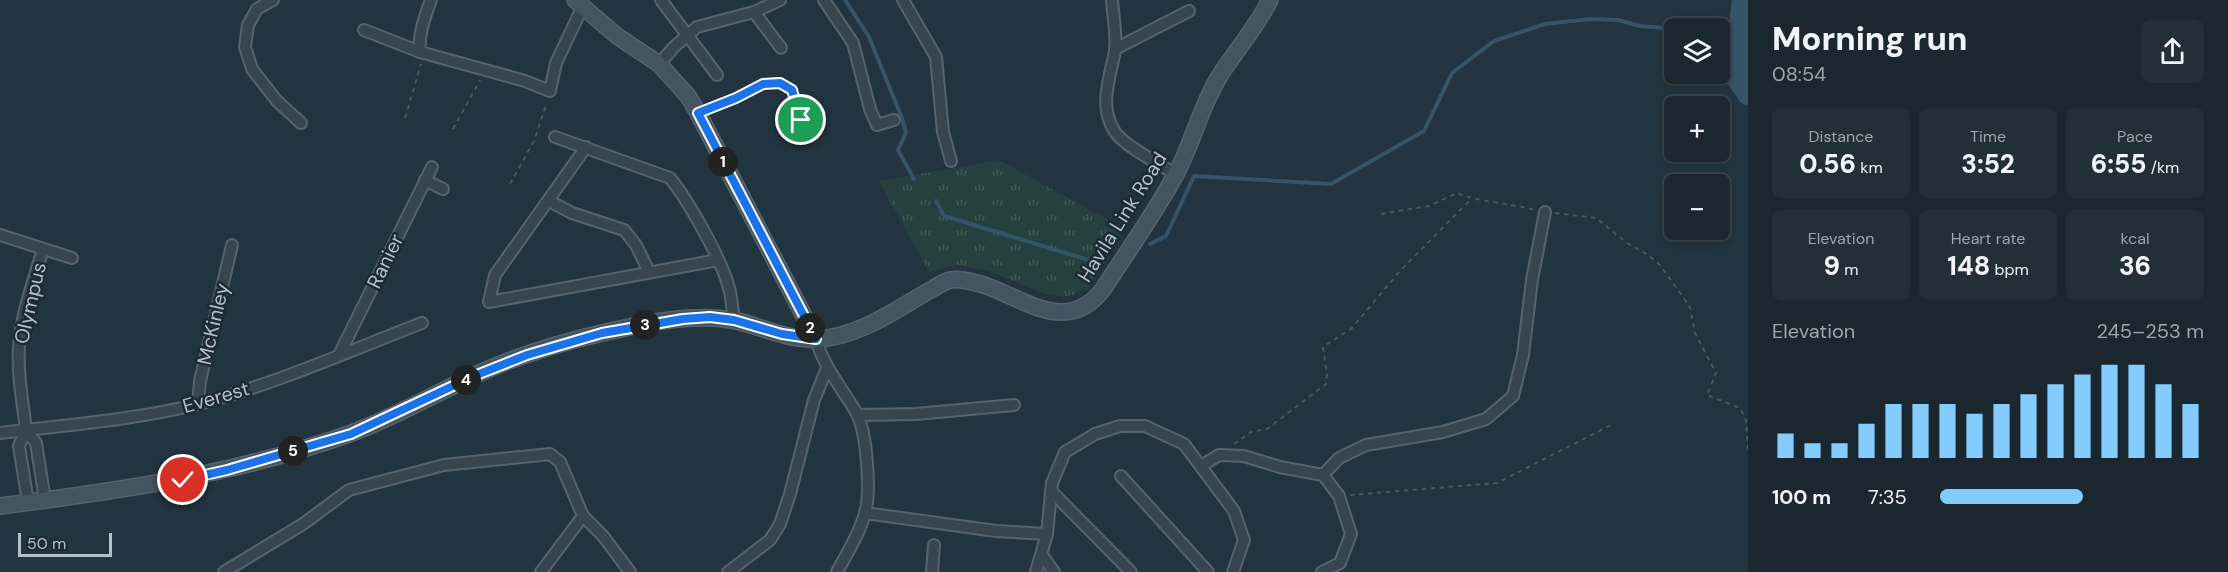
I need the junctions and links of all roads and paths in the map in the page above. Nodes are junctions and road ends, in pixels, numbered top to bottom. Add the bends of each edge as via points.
1 (273, 0) edge
2 (431, 0) edge
3 (661, 0) edge
4 (780, 0) edge
5 (824, 0) edge
6 (903, 0) edge
7 (1112, 0) edge
8 (1270, 0) edge
9 (579, 3) edge
10 (1189, 11) dead end
11 (754, 12) junction
12 (364, 30) dead end
13 (687, 34) junction
14 (781, 48) dead end
15 (1115, 49) junction
16 (422, 52) junction
17 (659, 64) junction
18 (486, 70) junction
19 (717, 75) dead end
20 (550, 91) junction
21 (698, 113) junction
22 (405, 118) dead end
23 (894, 120) dead end
24 (302, 123) dead end
25 (453, 129) dead end
26 (816, 136) dead end
27 (555, 137) dead end
28 (586, 147) junction
29 (951, 161) dead end
30 (432, 167) dead end
31 (1175, 174) junction
32 (425, 180) junction
33 (510, 184) dead end
34 (443, 189) dead end
35 (1471, 198) junction
36 (549, 201) junction
37 (1545, 212) junction
38 (1381, 214) dead end
39 (0, 235) edge
40 (232, 246) dead end
41 (43, 249) junction
42 (72, 258) dead end
43 (216, 259) dead end
44 (718, 260) junction
45 (228, 262) junction
46 (649, 272) junction
47 (734, 320) junction
48 (422, 323) dead end
49 (816, 339) junction
50 (339, 355) junction
51 (827, 368) junction
52 (198, 404) junction
53 (1014, 405) dead end
54 (858, 415) junction
55 (1613, 424) dead end
56 (26, 430) junction
57 (0, 433) edge
58 (1748, 450) edge
59 (1219, 455) junction
60 (1202, 466) junction
61 (1121, 476) dead end
62 (1323, 476) junction
63 (1051, 491) junction
64 (1338, 496) junction
65 (45, 500) junction
66 (28, 502) junction
67 (0, 506) edge
68 (866, 513) junction
69 (583, 516) junction
70 (1047, 534) junction
71 (934, 545) dead end
72 (1042, 555) junction
73 (224, 572) edge
74 (541, 572) edge
75 (630, 572) edge
76 (728, 572) edge
77 (837, 572) edge
78 (932, 572) edge
79 (1036, 572) edge
80 (1054, 572) edge
81 (1131, 572) edge
82 (1208, 572) edge
83 (1233, 572) edge
84 (1322, 572) edge

1 - 24 street via 257,9 248,25 245,47 252,69 277,101
2 - 16 street via 419,45
3 - 13 street
4 - 11 street
5 - 23 street via 853,43 877,125
6 - 29 street via 936,57 943,132
7 - 15 street
8 - 31 street, Havila Link Road via 1206,101
9 - 17 street via 617,36
9 - 20 street via 556,63
10 - 15 street
11 - 13 street via 697,27
11 - 14 street
12 - 16 street
13 - 17 street
13 - 19 street
15 - 31 street via 1106,100 1115,133
16 - 18 street
16 - 22 path
17 - 21 street
18 - 20 street
18 - 25 path
20 - 33 path via 534,141
21 - 26 lane via 763,84 780,83 792,90 801,120
21 - 49 street
27 - 28 street
28 - 36 street
28 - 44 street via 670,178
30 - 32 street, Ranier
31 - 49 street, Havila Link Road via 1104,288 1087,305 1060,313 1047,312 975,282 952,279 871,324 850,333
32 - 34 street
32 - 50 street, Ranier
35 - 37 path
35 - 38 path via 1457,193 1429,206
35 - 59 path via 1399,272 1352,328 1323,347 1326,384 1267,429 1251,432
36 - 46 street via 624,230 636,244
36 - 46 street via 495,275 489,302
37 - 58 path via 1596,218 1660,265 1690,307 1695,333 1716,373 1707,394 1740,408 1746,420
37 - 62 street via 1513,396 1486,419 1443,432 1366,445 1339,458
39 - 41 street
40 - 45 street, McKinley
41 - 42 street
41 - 56 street, Olympus via 19,346
43 - 45 street
44 - 46 street
44 - 47 street via 729,288
45 - 52 street, McKinley
47 - 49 street, Havila Link Road
47 - 65 street, Havila Link Road via 683,319 566,342 474,376 351,434 183,480
48 - 50 street, Everest
49 - 51 street
50 - 52 street, Everest
51 - 54 street
51 - 76 street via 814,400 780,524 770,540
52 - 56 street, Everest
53 - 54 street
54 - 68 street via 866,452
55 - 64 path via 1497,483
56 - 57 street, Everest
56 - 65 street via 36,443
56 - 66 street via 19,446
59 - 60 street
59 - 62 street via 1244,456
60 - 63 street via 1184,444 1145,426 1120,426 1095,434 1065,452
60 - 83 street via 1234,512 1244,540
61 - 82 street
62 - 64 street
63 - 70 street
63 - 81 street
64 - 84 street via 1352,534 1340,563
65 - 66 street, Havila Link Road
66 - 67 street, Havila Link Road
68 - 70 street
68 - 77 street
69 - 73 street via 560,462 550,454 444,465 350,490
69 - 74 street
69 - 75 street
70 - 72 street
71 - 78 street
72 - 79 street
72 - 80 street

